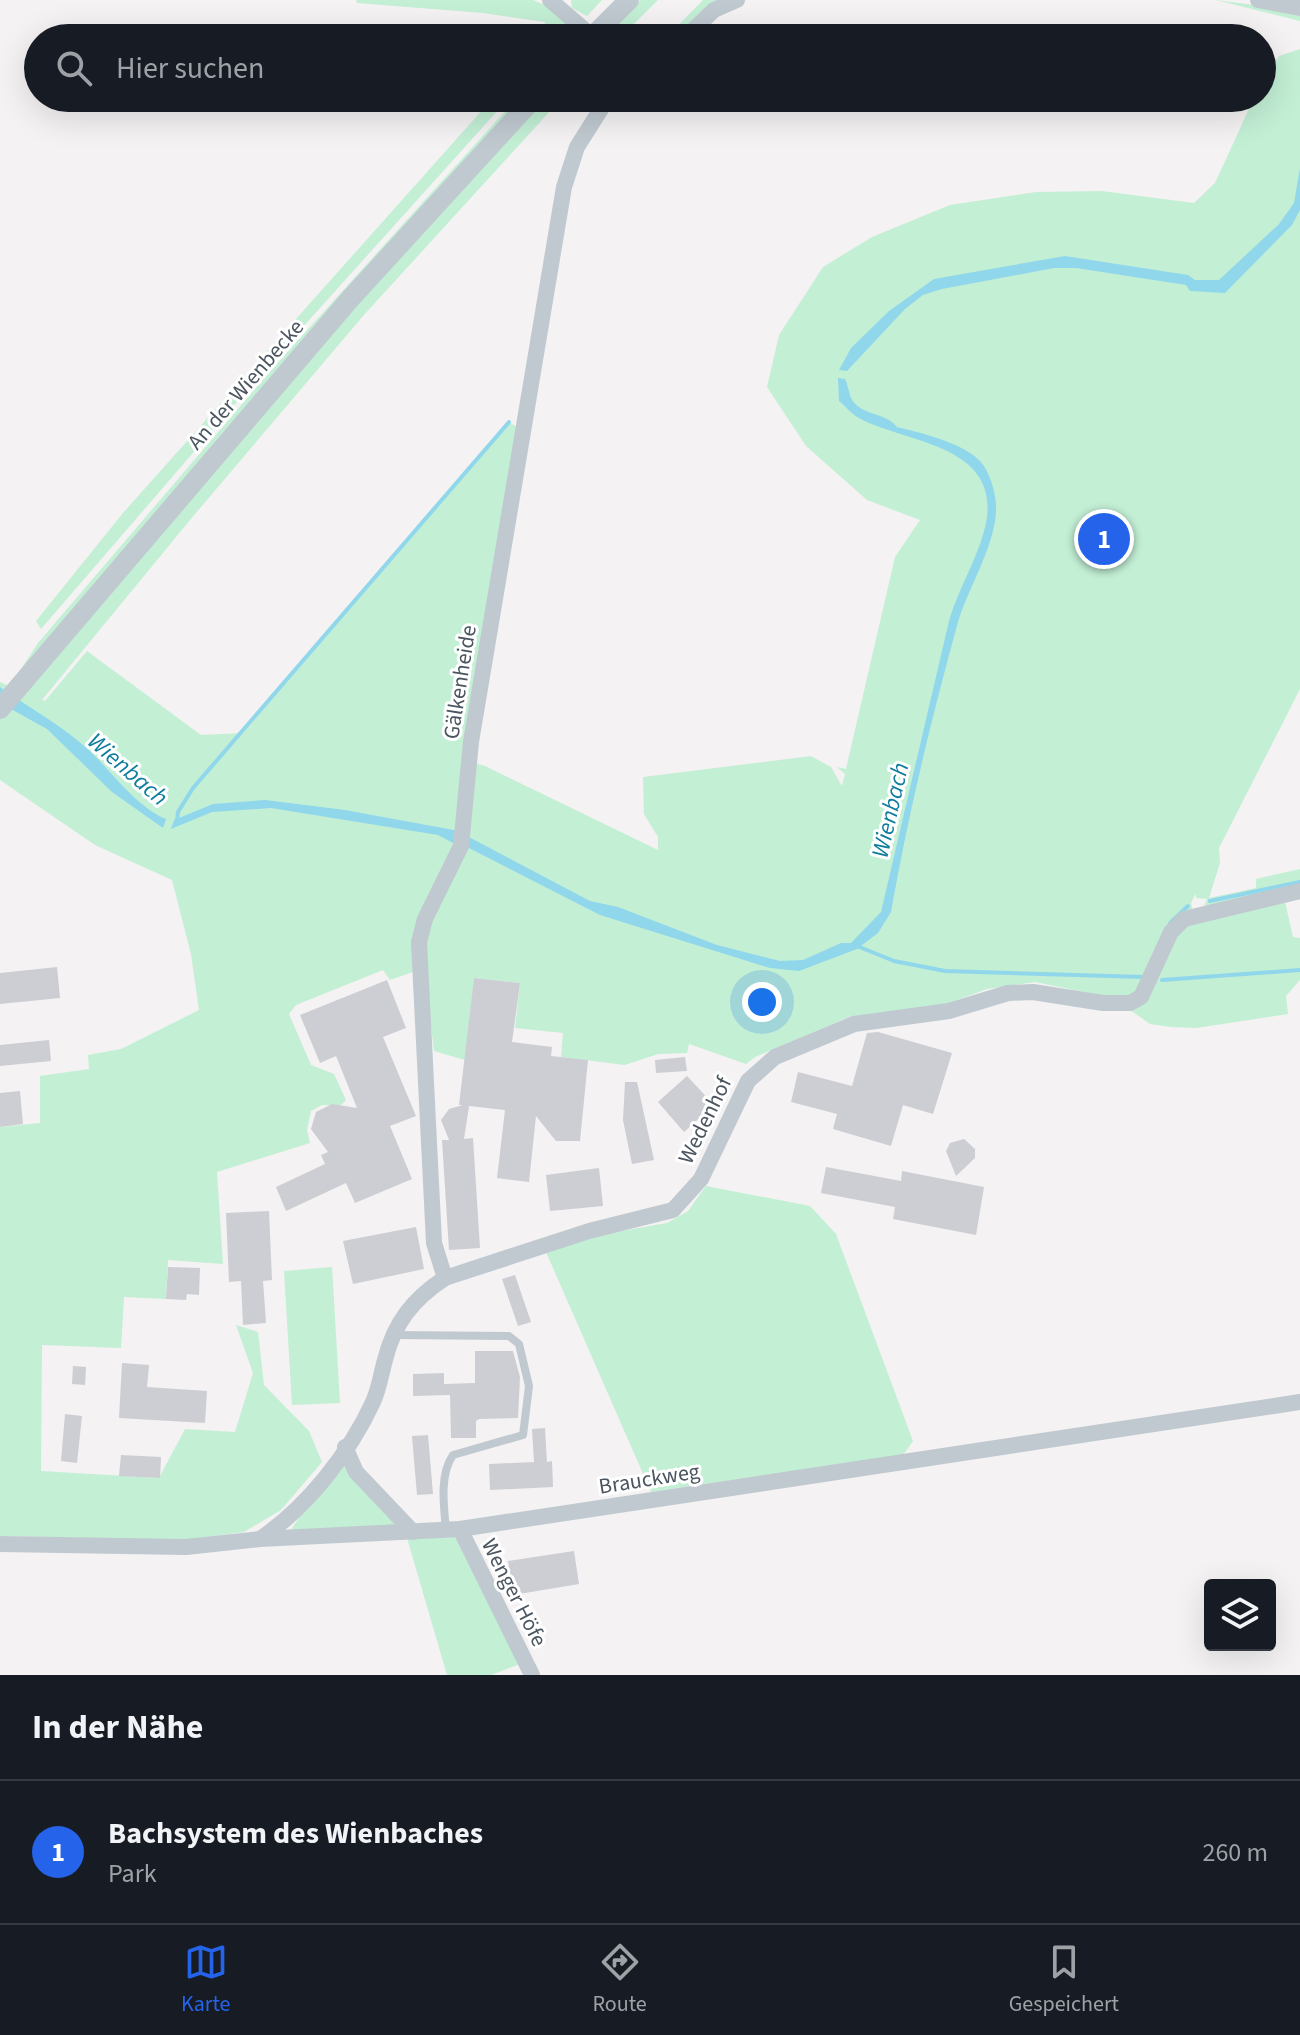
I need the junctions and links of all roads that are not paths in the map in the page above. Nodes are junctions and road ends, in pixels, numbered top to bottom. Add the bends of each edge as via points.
1 (550, 0) edge
2 (629, 0) edge
3 (737, 0) edge
4 (1258, 0) edge
5 (1300, 8) edge
6 (578, 24) edge
7 (606, 24) edge
8 (700, 24) edge
9 (521, 112) edge
10 (599, 112) edge
11 (0, 709) edge
12 (1300, 891) edge
13 (445, 1278) junction
14 (392, 1335) junction
15 (1300, 1402) edge
16 (345, 1447) junction
17 (453, 1529) junction
18 (413, 1532) junction
19 (260, 1539) junction
20 (0, 1544) edge
21 (532, 1675) edge

1 - 6 street
2 - 7 street
3 - 8 street
4 - 5 street
9 - 11 street, An der Wienbecke via 350,299
10 - 13 street, Gälkenheide via 577,147 564,187 473,730 464,827 459,850 425,919 419,956 434,1243
12 - 13 street, Wedenhof via 1184,919 1171,932 1141,997 1130,1003 1008,993 933,1014 854,1024 775,1057 748,1081 701,1179 673,1210
13 - 14 street, Wedenhof via 405,1313
14 - 16 street, Wedenhof via 375,1399
14 - 17 lane via 509,1336 519,1344 529,1386 523,1435 453,1455 443,1495
15 - 17 street, Brauckweg
16 - 18 street via 356,1472
16 - 19 street, Wedenhof via 303,1506
17 - 18 street, Brauckweg
17 - 21 street, Wenger Höfe
18 - 19 street, Brauckweg
19 - 20 street, Brauckweg via 186,1547

